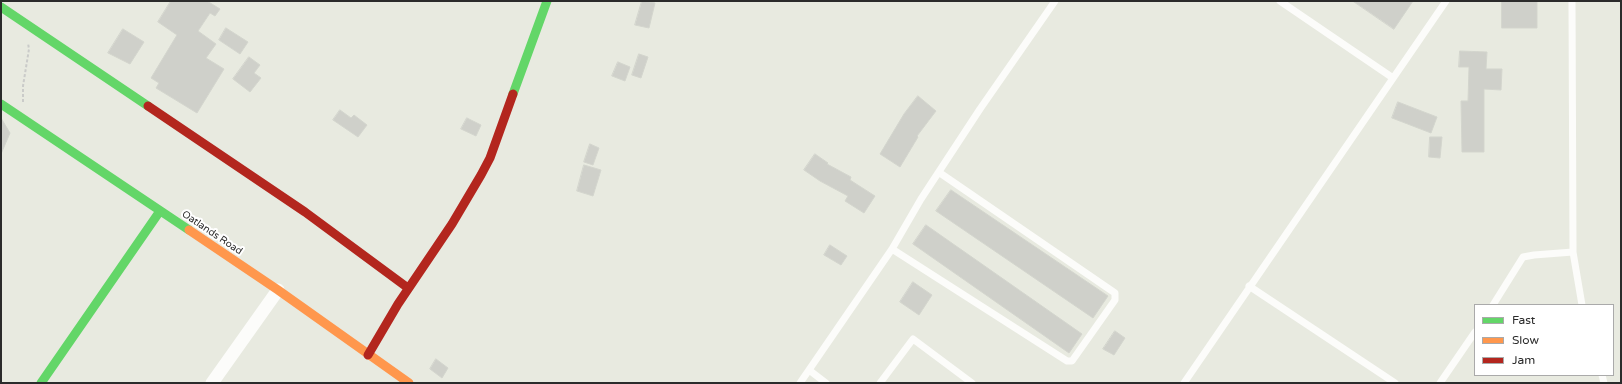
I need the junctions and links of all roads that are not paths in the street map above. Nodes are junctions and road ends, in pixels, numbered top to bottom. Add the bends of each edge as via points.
1 (547, 1) edge
2 (1055, 1) edge
3 (1280, 1) edge
4 (1446, 1) edge
5 (1572, 1) edge
6 (1, 7) edge
7 (1393, 78) junction
8 (1, 104) edge
9 (940, 173) junction
10 (160, 211) junction
11 (892, 249) junction
12 (1573, 252) junction
13 (1249, 286) junction
14 (408, 288) junction
15 (278, 290) junction
16 (1494, 304) edge
17 (1582, 304) edge
18 (1474, 333) edge
19 (368, 355) junction
20 (809, 370) junction
21 (41, 383) edge
22 (212, 383) edge
23 (409, 383) edge
24 (800, 383) edge
25 (826, 383) edge
26 (880, 383) edge
27 (972, 383) edge
28 (1184, 383) edge
29 (1395, 383) edge
30 (1440, 383) edge

1 - 14 street via 490,158 470,196
2 - 9 lane via 980,109
3 - 7 lane
4 - 7 lane
5 - 12 lane
6 - 14 street via 305,212
7 - 13 lane
8 - 10 street, Oatlands Road
9 - 11 lane via 921,199
9 - 11 lane via 1115,293 1115,300 1072,360 1067,361
10 - 15 street, Oatlands Road
10 - 21 street
11 - 20 lane
12 - 16 lane via 1524,257
12 - 17 lane
13 - 28 lane
13 - 29 lane
14 - 19 street
15 - 19 street, Oatlands Road
15 - 22 street
18 - 30 lane
19 - 23 street, Oatlands Road
20 - 24 lane
20 - 25 lane
26 - 27 lane via 913,339

